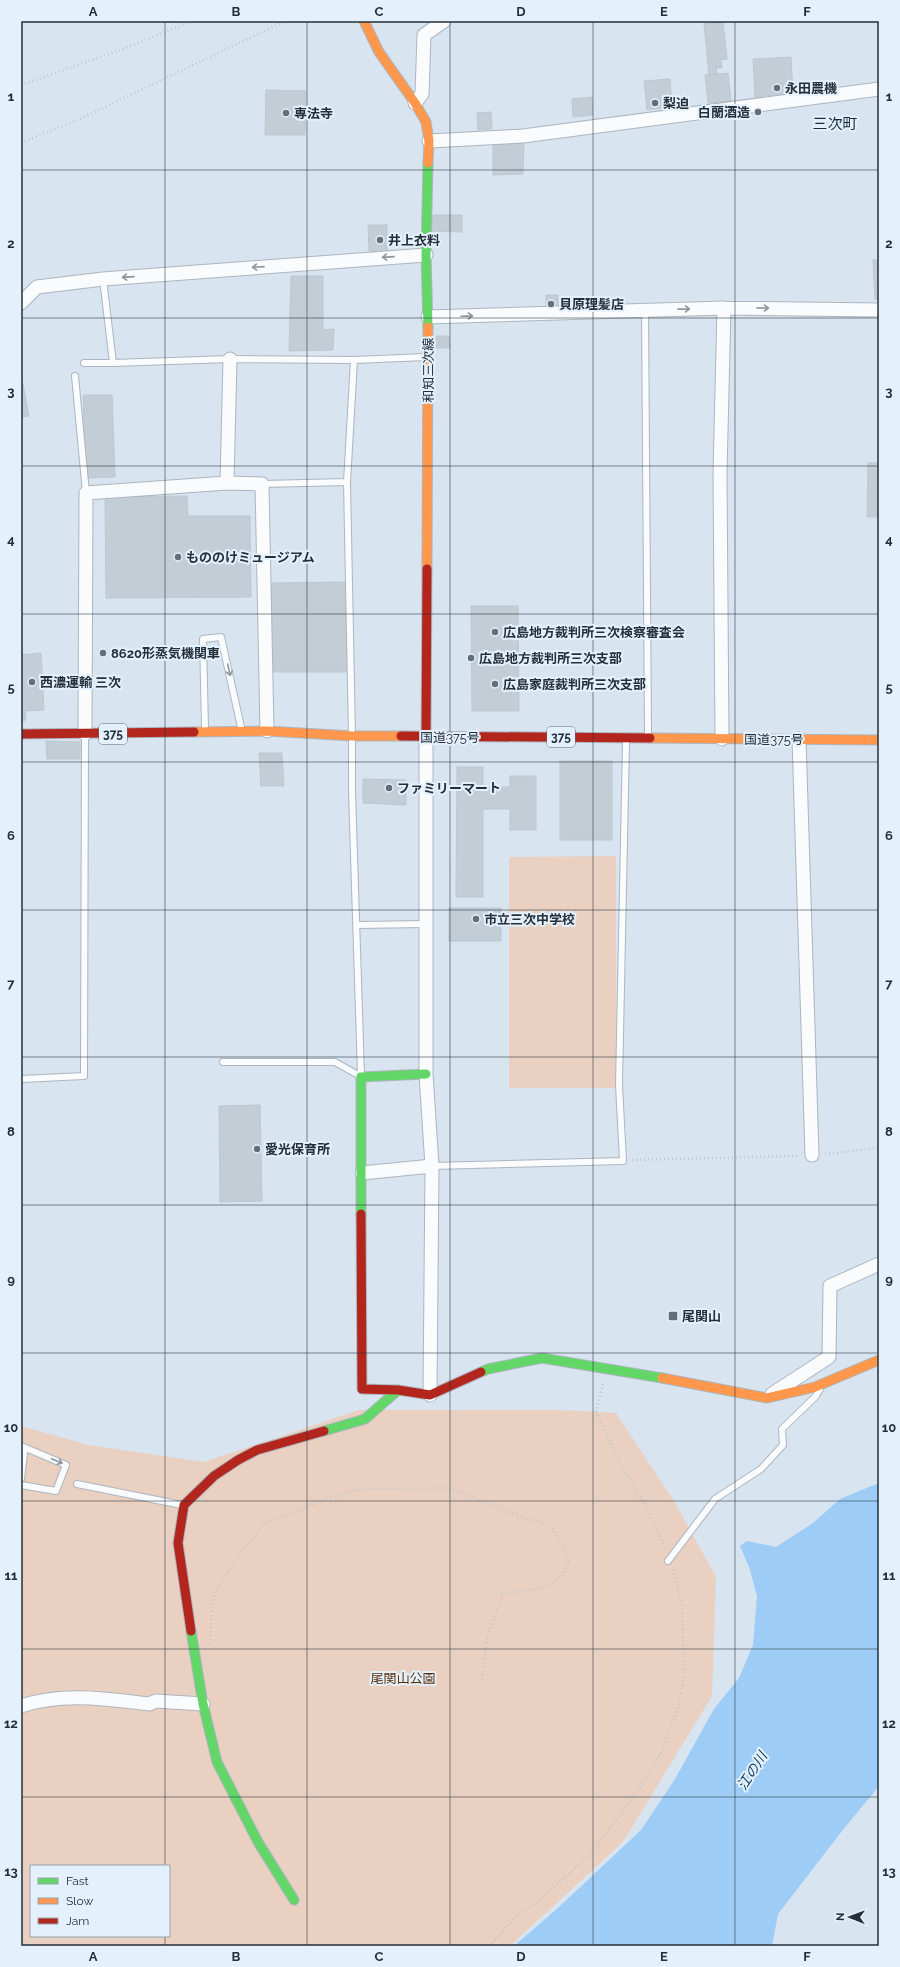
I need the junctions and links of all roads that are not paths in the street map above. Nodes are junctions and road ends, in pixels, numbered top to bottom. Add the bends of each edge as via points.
1 (364, 21) edge
2 (444, 21) edge
3 (879, 89) edge
4 (415, 103) junction
5 (429, 141) junction
6 (426, 254) junction
7 (103, 279) junction
8 (21, 303) edge
9 (724, 308) junction
10 (645, 310) junction
11 (879, 310) edge
12 (428, 317) junction
13 (428, 357) junction
14 (230, 359) junction
15 (354, 360) junction
16 (84, 363) dead end
17 (113, 363) junction
18 (75, 376) dead end
19 (347, 482) junction
20 (227, 483) junction
21 (262, 484) junction
22 (86, 493) junction
23 (242, 731) junction
24 (267, 731) junction
25 (205, 732) junction
26 (21, 734) edge
27 (85, 734) junction
28 (352, 736) junction
29 (426, 737) junction
30 (626, 738) junction
31 (648, 738) junction
32 (722, 739) junction
33 (800, 739) junction
34 (879, 740) edge
35 (425, 924) junction
36 (358, 925) junction
37 (223, 1062) dead end
38 (426, 1074) junction
39 (361, 1077) junction
40 (21, 1079) edge
41 (812, 1155) road end
42 (432, 1166) junction
43 (362, 1173) junction
44 (879, 1264) edge
45 (879, 1360) edge
46 (822, 1384) junction
47 (398, 1390) junction
48 (430, 1395) junction
49 (768, 1398) junction
50 (21, 1446) edge
51 (21, 1452) edge
52 (21, 1480) edge
53 (21, 1484) edge
54 (77, 1484) dead end
55 (184, 1505) junction
56 (668, 1561) dead end
57 (203, 1704) junction
58 (21, 1706) edge
59 (294, 1900) dead end

1 - 4 main road, 和知三次線 via 379,52
2 - 4 street via 424,34 422,94
3 - 5 street via 523,136
4 - 5 main road, 和知三次線 via 426,122
5 - 6 main road, 和知三次線
6 -> 7 street
6 - 12 main road, 和知三次線
7 - 8 street via 37,287
7 - 17 lane
10 -> 9 street
9 -> 11 street
9 - 32 street via 720,472
12 -> 10 street
10 - 31 lane
12 - 13 main road, 和知三次線
13 - 15 lane
13 - 29 main road, 和知三次線
14 - 15 lane
14 - 17 lane
14 - 20 street
15 - 19 lane
16 - 17 lane
18 - 22 lane
19 - 21 lane
19 - 28 lane
20 - 21 street
20 - 22 street
21 - 24 street
22 - 27 street
23 - 24 main road, 国道375号 / 375
23 - 25 main road, 国道375号 / 375
25 -> 23 lane via 203,639 221,637
24 - 28 main road, 国道375号 / 375
25 - 27 main road, 国道375号 / 375
26 - 27 main road, 国道375号 / 375
27 - 40 lane via 84,1076
28 - 29 main road, 国道375号 / 375
28 - 36 lane
29 - 30 main road, 国道375号 / 375
29 - 35 street
30 - 31 main road, 国道375号 / 375
30 - 42 lane via 619,1085 623,1161
31 - 32 main road, 国道375号 / 375
32 - 33 main road, 国道375号 / 375
33 - 34 main road, 国道375号 / 375
33 - 41 street
35 - 36 lane
35 - 38 street
36 - 39 lane
37 - 39 lane via 335,1062
38 - 39 main road
38 - 42 street
39 - 43 main road
42 - 43 street
42 - 48 street
43 - 47 main road via 362,1389
44 - 49 street via 830,1286 829,1357
45 - 46 main road
46 - 49 main road
46 - 56 lane via 816,1396 782,1428 783,1445 761,1469 715,1499
47 - 48 main road
47 - 55 main road via 365,1419 257,1450 238,1460 214,1476
48 - 49 main road via 488,1369 542,1358
50 -> 53 lane via 66,1465 56,1491
51 - 52 lane via 24,1453
54 - 55 lane
55 - 57 main road via 178,1543
57 - 58 street via 149,1704 66,1697
57 - 59 main road via 217,1762 258,1842

